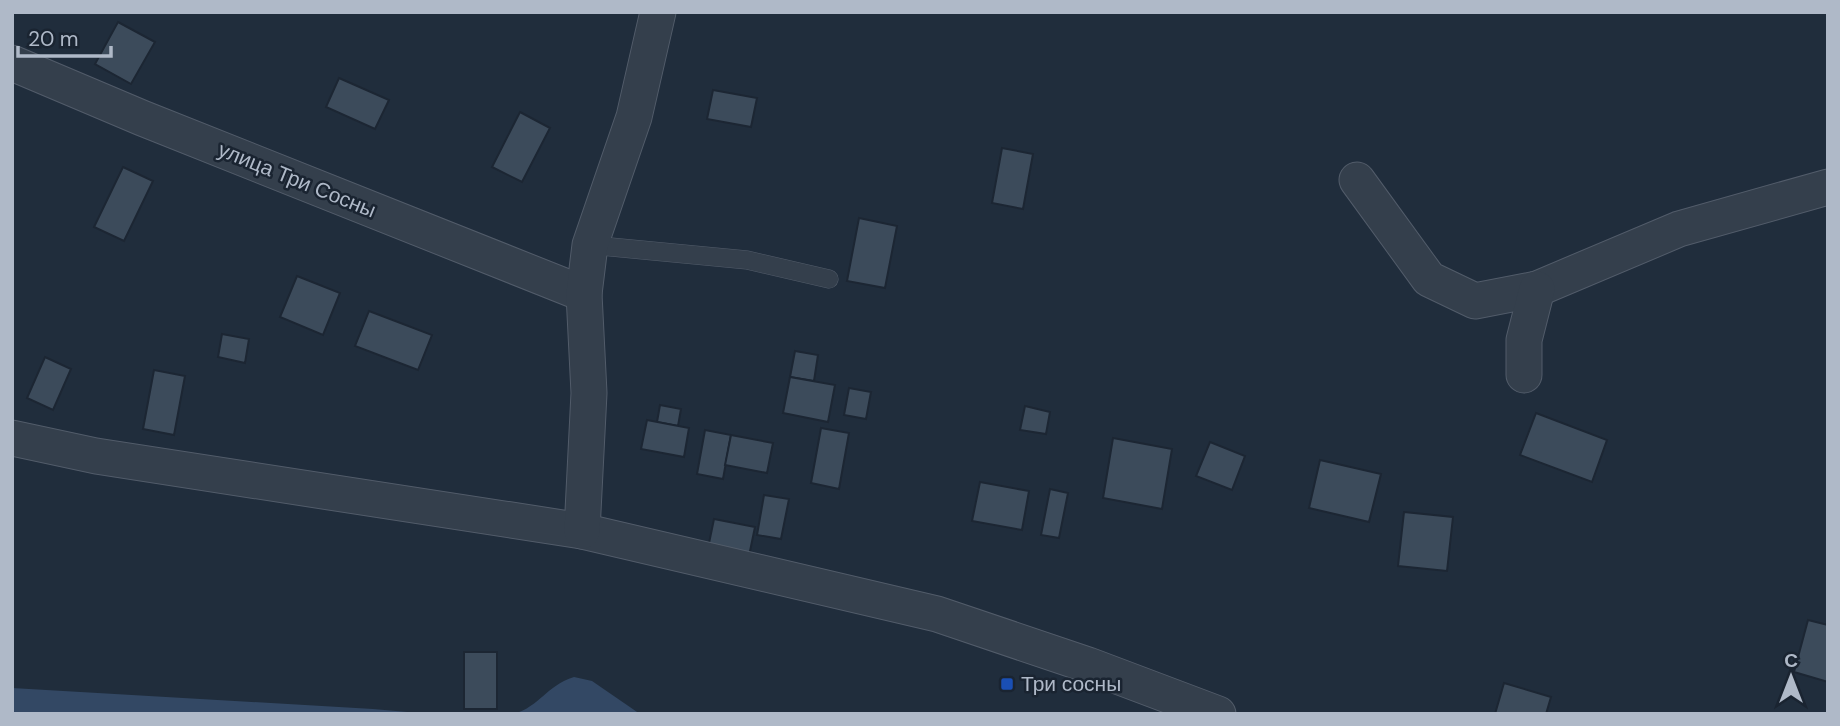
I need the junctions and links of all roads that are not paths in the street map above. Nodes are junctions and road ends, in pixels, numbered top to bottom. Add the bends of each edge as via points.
1 (658, 12) edge
2 (12, 63) edge
3 (1357, 180) dead end
4 (1828, 187) edge
5 (590, 245) junction
6 (829, 279) dead end
7 (1537, 289) junction
8 (584, 294) junction
9 (1524, 375) dead end
10 (12, 438) edge
11 (582, 531) junction
12 (1218, 714) edge

1 - 5 street via 634,117
2 - 8 street, улица Три Сосны
3 - 7 street via 1429,279 1475,301
4 - 7 street via 1679,229
5 - 6 lane via 747,260
5 - 8 street
7 - 9 street via 1524,341
8 - 11 street via 589,393
10 - 11 street via 96,456
11 - 12 street via 937,614

